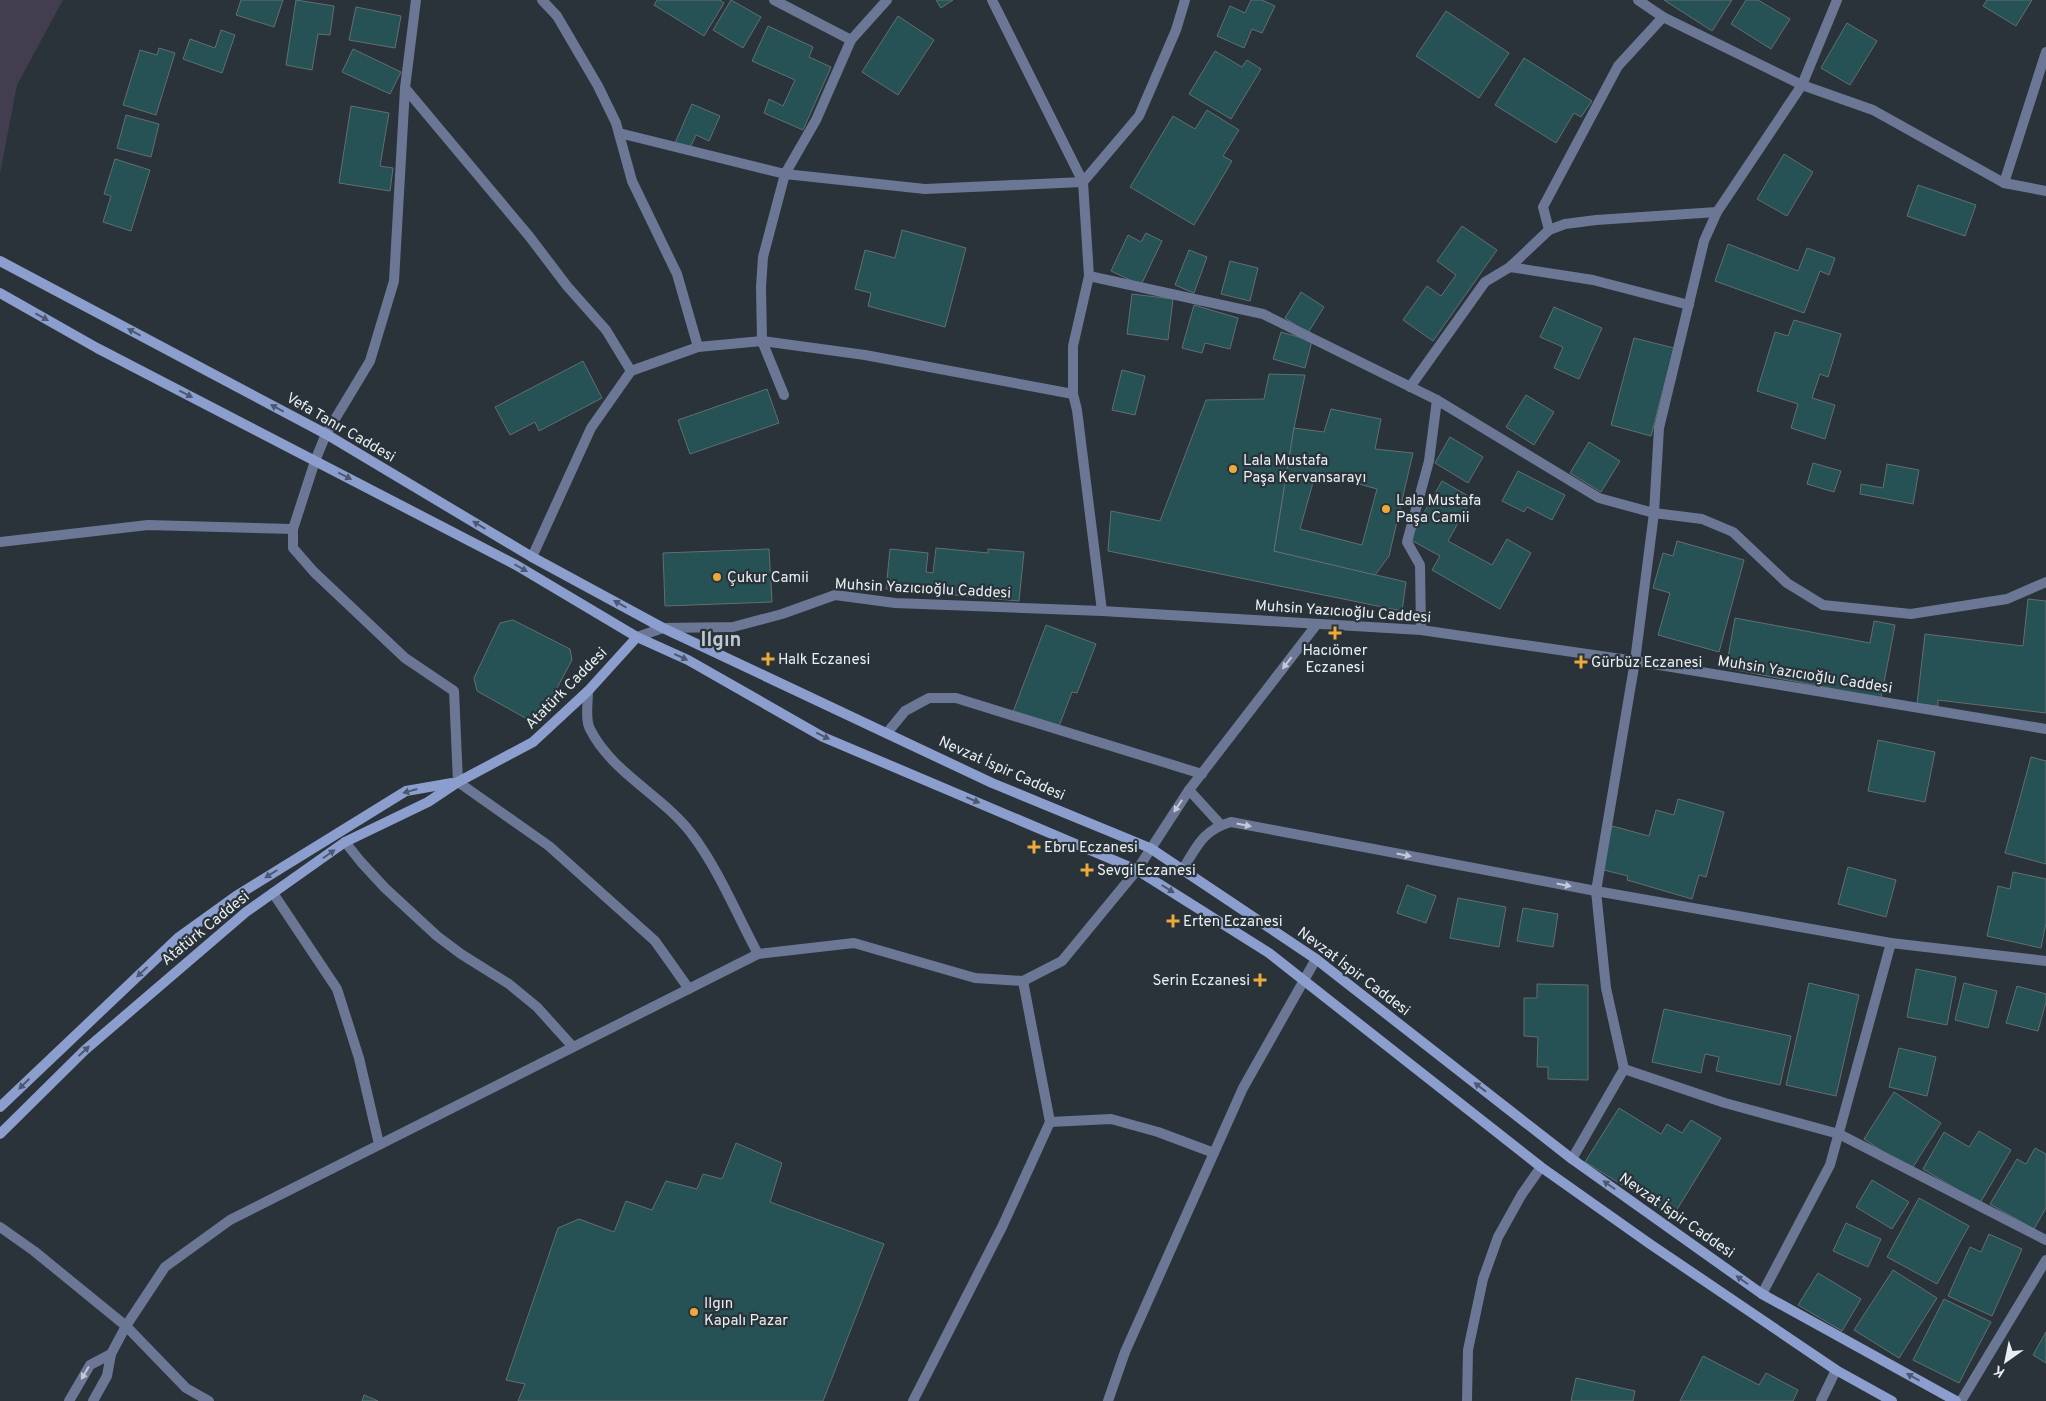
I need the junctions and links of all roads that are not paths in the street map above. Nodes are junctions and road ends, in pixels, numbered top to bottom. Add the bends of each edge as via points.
1 (416, 0) edge
2 (542, 0) edge
3 (774, 0) edge
4 (887, 0) edge
5 (992, 0) edge
6 (1184, 0) edge
7 (1638, 0) edge
8 (1837, 0) edge
9 (1663, 17) junction
10 (851, 40) junction
11 (2046, 52) edge
12 (1802, 85) junction
13 (405, 88) junction
14 (618, 133) junction
15 (785, 174) junction
16 (1083, 182) junction
17 (2004, 183) junction
18 (2046, 191) edge
19 (1717, 212) junction
20 (1549, 230) junction
21 (0, 261) edge
22 (1510, 267) junction
23 (1089, 276) junction
24 (0, 293) edge
25 (1689, 305) junction
26 (762, 341) junction
27 (698, 346) junction
28 (631, 371) junction
29 (1410, 387) junction
30 (1073, 394) junction
31 (784, 396) dead end
32 (1437, 400) junction
33 (326, 434) junction
34 (315, 461) junction
35 (1654, 513) junction
36 (293, 528) junction
37 (0, 542) edge
38 (532, 557) junction
39 (2046, 582) edge
40 (1102, 610) junction
41 (1317, 624) junction
42 (663, 628) junction
43 (1421, 630) junction
44 (637, 637) junction
45 (1635, 661) junction
46 (588, 691) junction
47 (2046, 729) edge
48 (888, 733) junction
49 (1202, 774) junction
50 (458, 782) junction
51 (1189, 790) junction
52 (1221, 825) junction
53 (345, 842) junction
54 (1150, 848) junction
55 (1183, 869) junction
56 (1137, 870) junction
57 (1596, 891) junction
58 (273, 893) junction
59 (1891, 943) junction
60 (758, 954) junction
61 (1316, 959) junction
62 (2046, 961) edge
63 (1304, 980) junction
64 (1023, 982) junction
65 (689, 988) junction
66 (574, 1047) junction
67 (1624, 1069) junction
68 (0, 1107) edge
69 (1050, 1122) junction
70 (0, 1134) edge
71 (1839, 1134) junction
72 (379, 1144) junction
73 (1214, 1153) junction
74 (1572, 1159) junction
75 (1541, 1167) junction
76 (0, 1227) edge
77 (2046, 1240) edge
78 (2046, 1260) edge
79 (1762, 1294) junction
80 (126, 1326) junction
81 (111, 1354) junction
82 (1836, 1370) junction
83 (68, 1401) edge
84 (92, 1401) edge
85 (209, 1401) edge
86 (913, 1401) edge
87 (1108, 1401) edge
88 (1467, 1401) edge
89 (1821, 1401) edge
90 (1892, 1401) edge
91 (1956, 1401) edge
92 (1961, 1401) edge

1 - 13 street
2 - 14 street via 557,16 594,78
3 - 10 street
4 - 10 street
5 - 16 street
6 - 16 street via 1176,30 1139,116
7 - 9 street
8 - 12 street
9 - 12 street
9 - 20 street via 1618,66 1542,207
10 - 15 street via 816,120
11 - 17 street
12 - 17 street via 1873,110
12 - 19 street
13 - 28 street via 529,236 566,286 606,330
13 - 33 street via 394,280 370,362
14 - 15 street
14 - 27 street via 632,181 677,274
15 - 16 street via 925,189
15 - 26 street via 763,257
16 - 23 street
17 - 18 street
19 - 20 street via 1596,220 1565,224
19 - 25 street via 1704,241
20 - 22 street
33 -> 21 main road, Vefa Tanır Caddesi
22 - 25 street via 1593,280
22 - 29 street via 1485,282
23 - 29 street via 1263,314
23 - 30 street via 1073,346
24 -> 34 main road via 97,348
25 - 35 street via 1659,428
26 - 27 street
26 - 30 street via 865,355
26 - 31 street
27 - 28 street
28 - 38 street via 590,428
29 - 32 street
30 - 40 street
32 - 35 street via 1599,498
32 - 43 street via 1429,461 1407,542 1420,565
33 - 34 street
38 -> 33 main road, Vefa Tanır Caddesi
34 - 36 street
34 -> 44 main road via 516,565
35 - 39 street via 1702,519 1733,532 1787,583 1823,605 1911,614 2007,599
35 - 45 street
36 - 37 street via 148,525
36 - 50 street via 293,548 314,572 405,658 454,691
42 -> 38 main road, Vefa Tanır Caddesi
40 - 41 street, Muhsin Yazıcıoğlu Caddesi
40 - 42 street, Muhsin Yazıcıoğlu Caddesi via 895,603 835,595 733,627
41 - 43 street, Muhsin Yazıcıoğlu Caddesi
41 -> 49 street
42 - 44 street, Muhsin Yazıcıoğlu Caddesi
42 - 48 main road, Nevzat İspir Caddesi
43 - 45 street, Muhsin Yazıcıoğlu Caddesi
44 - 46 main road, Atatürk Caddesi
44 -> 56 main road via 688,660 823,737
45 - 47 street, Muhsin Yazıcıoğlu Caddesi
45 - 57 street
46 - 50 main road, Atatürk Caddesi via 533,742
46 - 60 street via 589,728 605,751 669,809 691,834
48 - 49 street via 905,711 929,698 956,698
48 - 54 main road, Nevzat İspir Caddesi via 992,782
49 - 51 street
50 - 53 main road, Atatürk Caddesi via 428,802
50 - 65 street via 549,846 613,903 655,941
50 -> 68 main road, Atatürk Caddesi via 406,791 236,896 180,937
51 - 52 street
51 -> 54 street
52 - 55 street via 1200,841
52 -> 57 street via 1231,822
58 -> 53 main road, Atatürk Caddesi
53 - 66 street via 385,888 437,936 509,984
54 - 55 main road, Nevzat İspir Caddesi
54 - 56 street
55 - 61 main road, Nevzat İspir Caddesi
56 -> 63 main road via 1269,953
56 - 64 street via 1062,961
57 - 59 street
57 - 67 street via 1606,988
70 -> 58 main road, Atatürk Caddesi via 85,1050 208,942
58 - 72 street via 337,989 356,1049
59 - 62 street
59 - 71 street
60 - 64 street via 854,943 975,978
60 - 65 street
61 - 63 street
74 -> 61 main road, Nevzat İspir Caddesi
63 - 73 street via 1243,1088
63 - 75 main road
64 - 69 street
65 - 66 street
66 - 72 street
67 - 71 street via 1725,1103
67 - 74 street
69 - 73 street via 1111,1119
69 - 86 street via 1002,1227
71 - 77 street
71 - 79 street via 1830,1165
72 - 80 street via 230,1220 165,1267
73 - 87 street via 1125,1352
79 -> 74 main road, Nevzat İspir Caddesi
75 - 82 main road
75 - 88 street via 1498,1237 1483,1279 1468,1350
76 - 80 street
78 - 92 street
91 -> 79 main road, Nevzat İspir Caddesi
80 - 81 street
80 - 85 street via 186,1388
81 -> 83 street via 90,1365
81 - 84 street via 107,1376
82 - 89 street
82 - 90 main road

